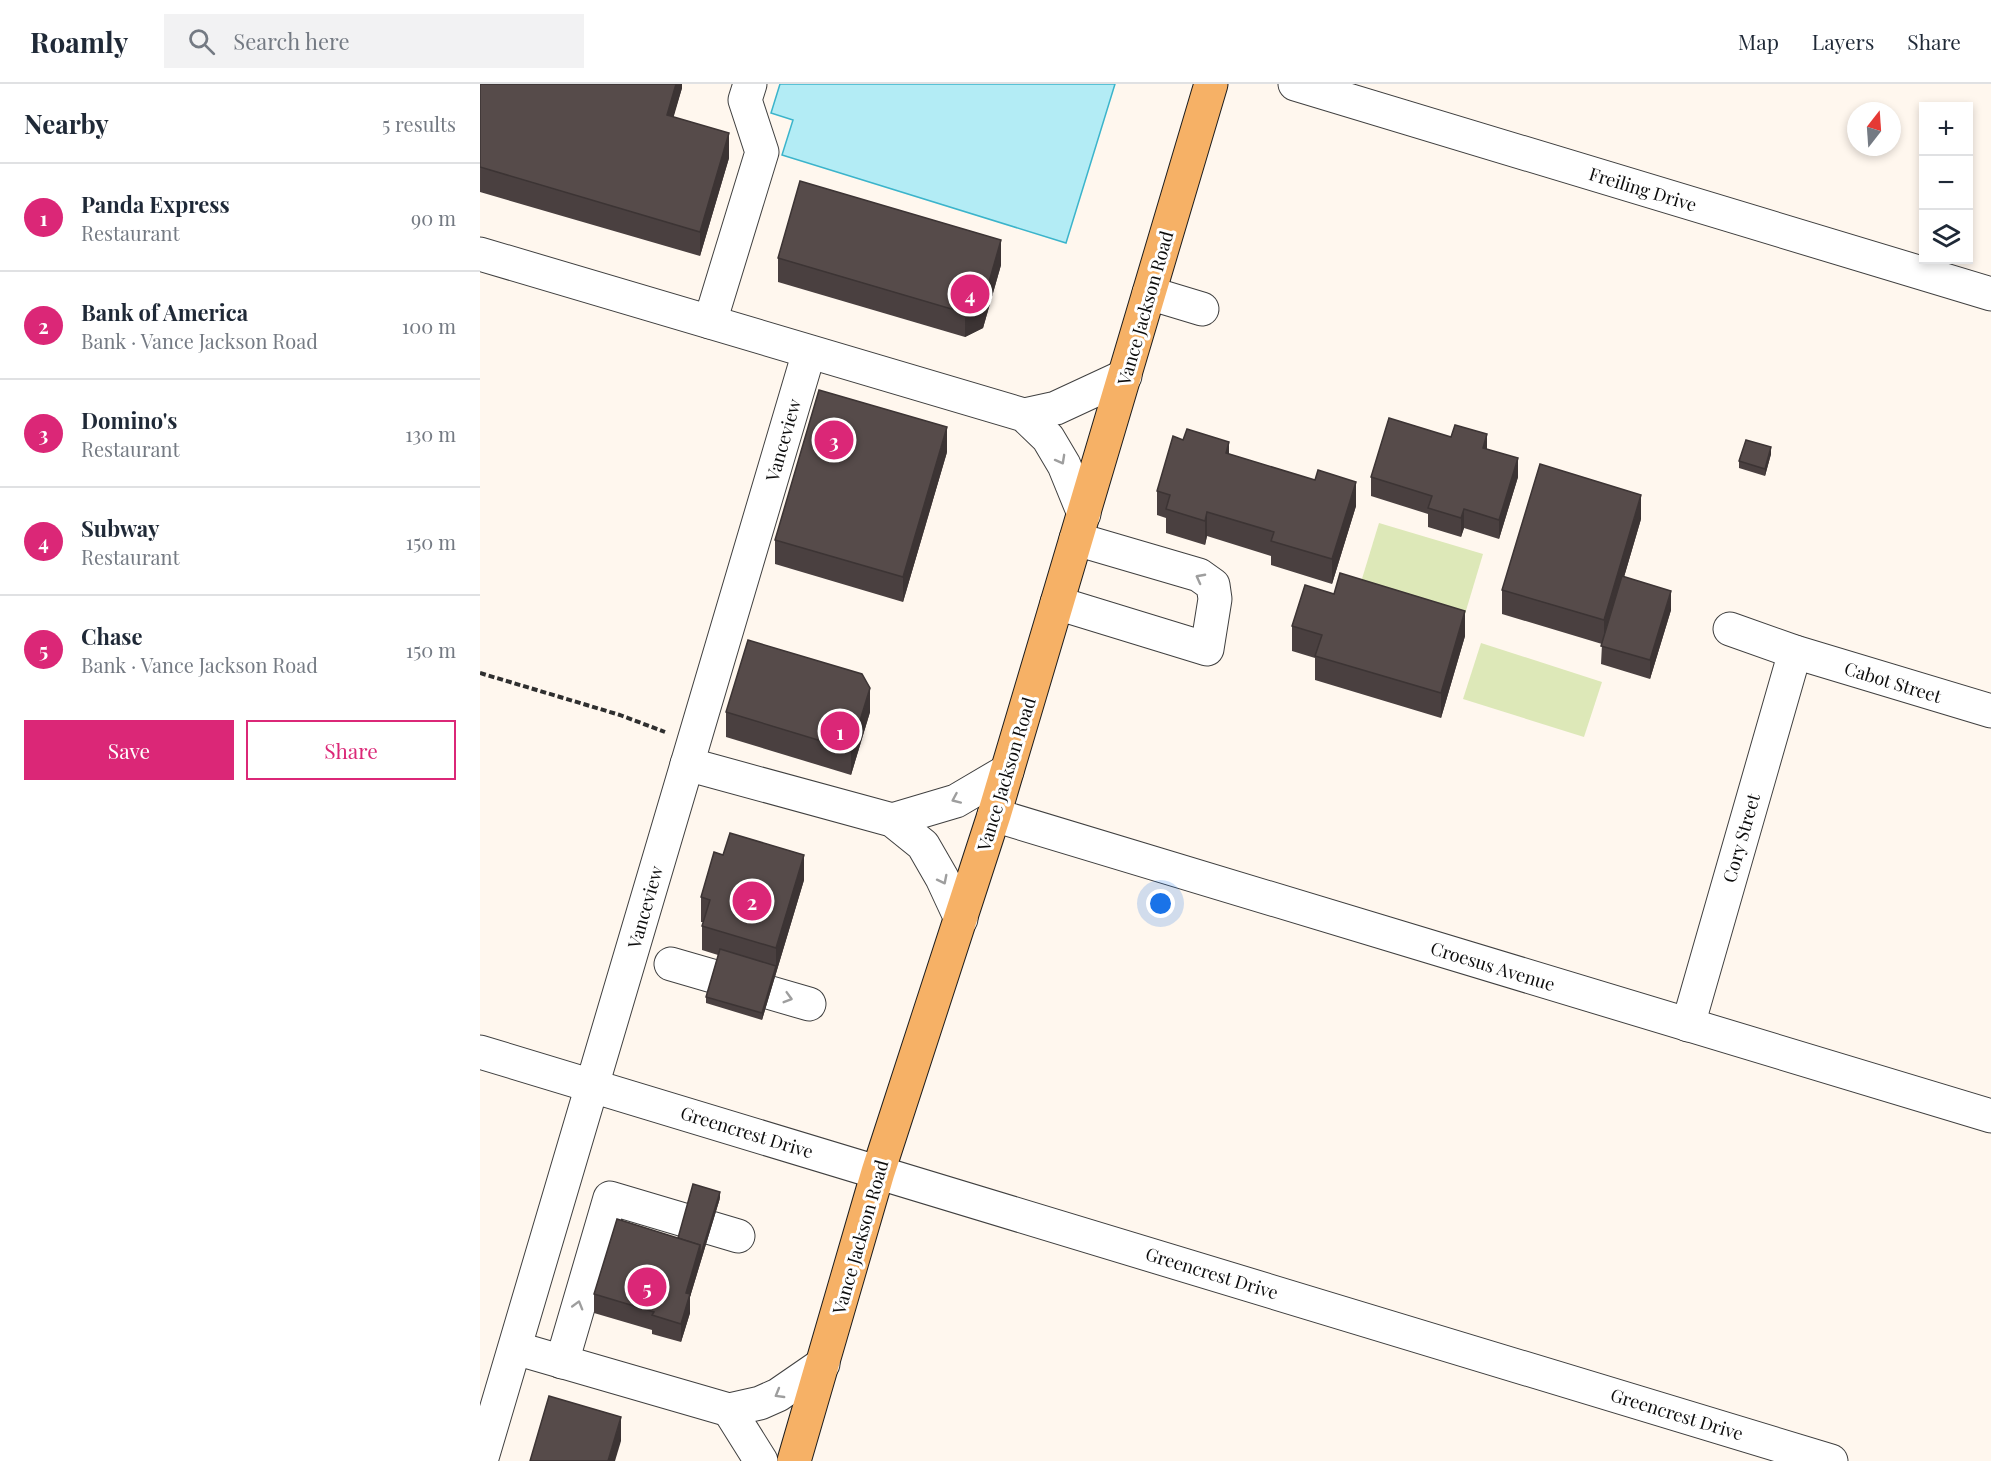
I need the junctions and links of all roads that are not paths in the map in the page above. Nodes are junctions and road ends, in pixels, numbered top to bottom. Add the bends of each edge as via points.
1 (750, 84) edge
2 (1211, 84) edge
3 (1295, 84) edge
4 (480, 254) edge
5 (1149, 293) junction
6 (1991, 294) edge
7 (1202, 309) dead end
8 (710, 322) junction
9 (809, 352) junction
10 (1125, 376) junction
11 (1024, 415) junction
12 (1080, 526) junction
13 (1057, 603) junction
14 (1730, 629) dead end
15 (1795, 652) junction
16 (1991, 711) edge
17 (687, 764) junction
18 (1007, 771) junction
19 (994, 815) junction
20 (892, 820) junction
21 (961, 919) junction
22 (671, 964) dead end
23 (809, 1004) dead end
24 (1688, 1025) junction
25 (480, 1052) edge
26 (593, 1085) junction
27 (1991, 1116) edge
28 (878, 1172) junction
29 (738, 1236) dead end
30 (515, 1348) junction
31 (562, 1362) junction
32 (823, 1364) junction
33 (729, 1410) junction
34 (482, 1461) edge
35 (761, 1461) edge
36 (794, 1461) edge
37 (1831, 1461) edge

1 - 8 street via 745,100 762,152
2 - 5 main road, Vance Jackson Road
3 - 6 street, Freiling Drive
4 - 8 street
5 - 7 street
5 - 10 main road, Vance Jackson Road
8 - 9 street
9 - 11 street
9 - 17 street, Vanceview
10 - 11 street via 1056,408
10 - 12 main road, Vance Jackson Road
11 -> 12 street via 1048,438 1064,465
12 - 13 main road, Vance Jackson Road
13 -> 12 street via 1207,649 1215,599 1213,585 1199,575
13 - 18 main road, Vance Jackson Road
14 - 15 street, Cabot Street
15 - 16 street, Cabot Street
15 - 24 street, Cory Street
17 - 20 street
17 - 26 street, Vanceview
18 - 19 main road, Vance Jackson Road
18 -> 20 street via 956,801
19 - 21 main road, Vance Jackson Road
19 - 24 street, Croesus Avenue
20 -> 21 street via 923,845
21 - 28 main road, Vance Jackson Road
22 -> 23 street
24 - 27 street, Croesus Avenue
25 - 26 street, Greencrest Drive
26 - 28 street, Greencrest Drive
26 - 30 street, Vanceview
28 - 32 main road, Vance Jackson Road
28 - 37 street, Greencrest Drive
31 -> 29 street via 610,1198
30 - 31 street
30 - 34 street, Vanceview
31 - 33 street
32 -> 33 street via 778,1395
32 - 36 main road, Vance Jackson Road
33 - 35 street

